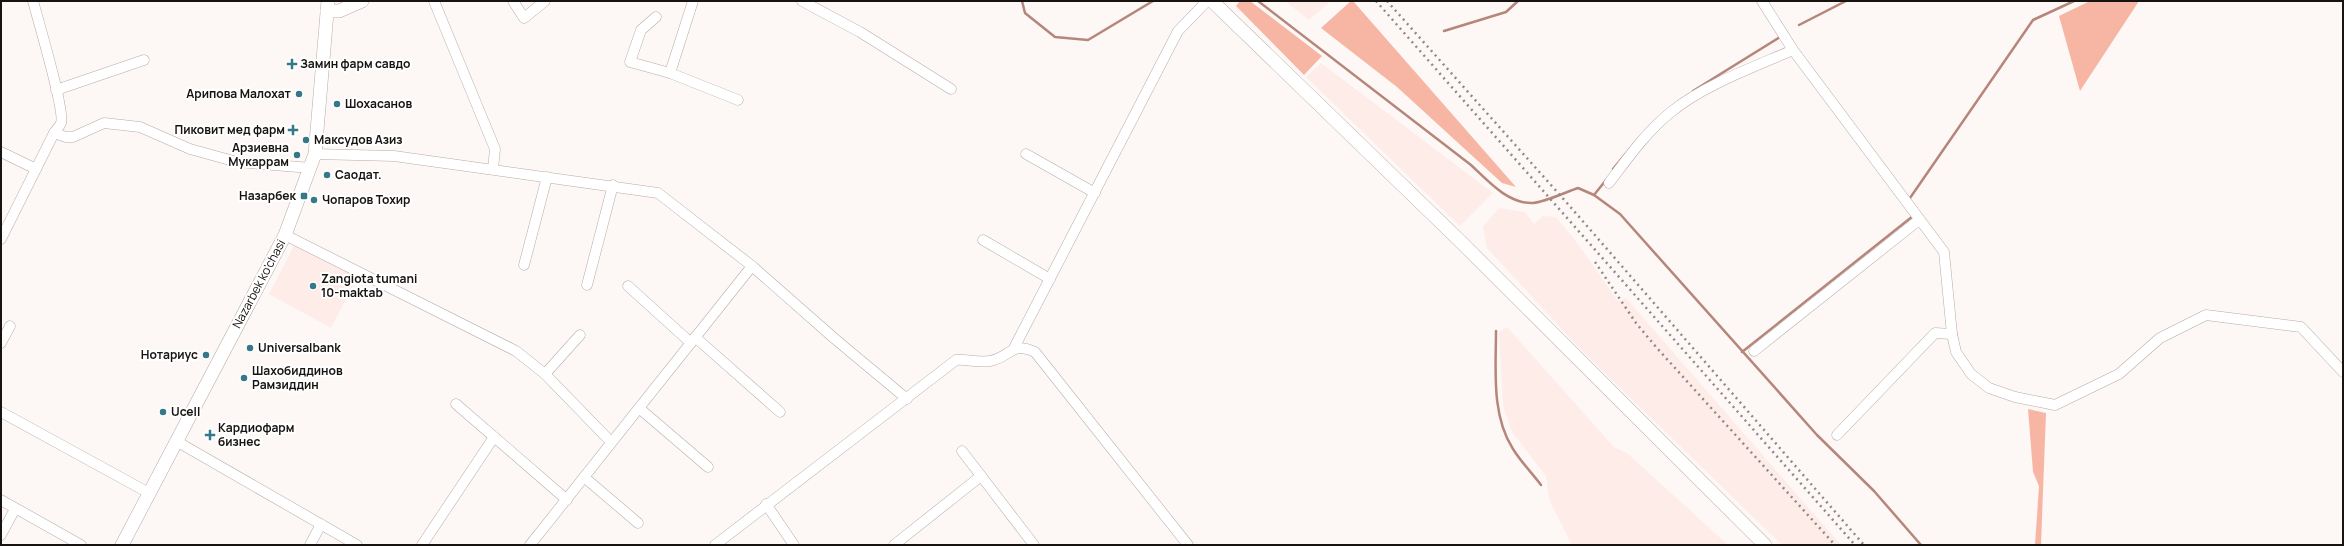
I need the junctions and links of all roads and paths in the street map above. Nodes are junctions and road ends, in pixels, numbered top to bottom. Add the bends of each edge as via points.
1 (33, 1) edge
2 (362, 1) edge
3 (434, 1) edge
4 (513, 1) edge
5 (545, 1) edge
6 (693, 1) edge
7 (802, 1) edge
8 (1207, 1) edge
9 (1212, 1) edge
10 (1762, 1) edge
11 (328, 6) edge
12 (656, 17) dead end
13 (1793, 50) junction
14 (144, 60) dead end
15 (670, 73) junction
16 (951, 89) dead end
17 (56, 90) junction
18 (738, 100) dead end
19 (54, 133) junction
20 (1, 152) edge
21 (315, 154) junction
22 (1026, 154) dead end
23 (311, 168) junction
24 (36, 169) junction
25 (493, 169) junction
26 (547, 177) junction
27 (1609, 183) dead end
28 (613, 185) junction
29 (1095, 192) junction
30 (1920, 220) junction
31 (285, 235) junction
32 (1, 240) edge
33 (983, 240) dead end
34 (524, 265) dead end
35 (752, 266) junction
36 (1050, 280) junction
37 (587, 285) dead end
38 (628, 286) dead end
39 (10, 326) dead end
40 (1952, 334) junction
41 (580, 336) dead end
42 (693, 340) junction
43 (1, 343) edge
44 (1014, 348) junction
45 (1754, 351) dead end
46 (2343, 372) edge
47 (545, 374) junction
48 (906, 398) junction
49 (456, 404) dead end
50 (639, 408) junction
51 (1, 412) edge
52 (780, 412) dead end
53 (1837, 435) dead end
54 (494, 437) junction
55 (176, 441) junction
56 (611, 442) junction
57 (962, 451) dead end
58 (708, 467) dead end
59 (982, 476) junction
60 (584, 477) junction
61 (149, 493) junction
62 (1, 500) edge
63 (567, 500) junction
64 (766, 504) junction
65 (15, 509) junction
66 (638, 523) dead end
67 (321, 524) junction
68 (1, 535) edge
69 (81, 545) edge
70 (122, 545) edge
71 (310, 545) edge
72 (357, 545) edge
73 (422, 545) edge
74 (530, 545) edge
75 (715, 545) edge
76 (794, 545) edge
77 (894, 545) edge
78 (1034, 545) edge
79 (1188, 545) edge
80 (1765, 545) edge

1 - 17 street
2 - 11 main road via 339,11
3 - 25 street via 495,149
4 - 5 street via 524,18
6 - 15 street
7 - 16 street via 860,32
8 - 29 street via 1178,31
9 - 80 main road via 1454,234
10 - 13 street
11 - 21 main road, Nazarbek ko'chasi
12 - 15 street via 641,30 630,62
13 - 27 street via 1727,78 1671,112 1638,143
13 - 30 street
14 - 17 street
15 - 18 street
17 - 19 street via 61,123
19 - 23 street via 73,137 104,123 140,127 190,149 237,162
19 - 24 street
20 - 24 street
21 - 23 main road, Nazarbek ko'chasi
21 - 25 street via 394,156
22 - 29 street
23 - 31 main road, Nazarbek ko'chasi
24 - 32 street
25 - 26 street
26 - 28 street
26 - 34 street
28 - 35 street via 658,193
28 - 37 street
29 - 36 street
30 - 40 street via 1944,252
30 - 45 street
31 - 47 street via 516,351
31 - 55 main road, Nazarbek ko'chasi
33 - 36 street
35 - 42 street
35 - 48 street via 835,340
36 - 44 street
38 - 42 street
39 - 43 street
40 - 46 street via 1956,352 1963,363 1971,374 1989,388 2015,397 2055,404 2119,374 2160,338 2206,315 2301,327
40 - 53 street via 1935,333
41 - 47 street
42 - 50 street
42 - 52 street
44 - 48 street via 1000,358 988,362 956,360
44 - 79 street via 1024,347 1035,352
47 - 56 street
48 - 64 street
49 - 54 street
50 - 56 street
50 - 58 street
51 - 61 street
54 - 63 street
54 - 73 street
55 - 61 main road, Nazarbek ko'chasi
55 - 67 street
56 - 60 street
57 - 59 street
59 - 77 street
59 - 78 street
60 - 63 street
60 - 66 street
61 - 70 main road, Nazarbek ko'chasi
62 - 65 street
63 - 74 street
64 - 75 street
64 - 76 street
65 - 68 street
65 - 69 street
67 - 71 street
67 - 72 street

